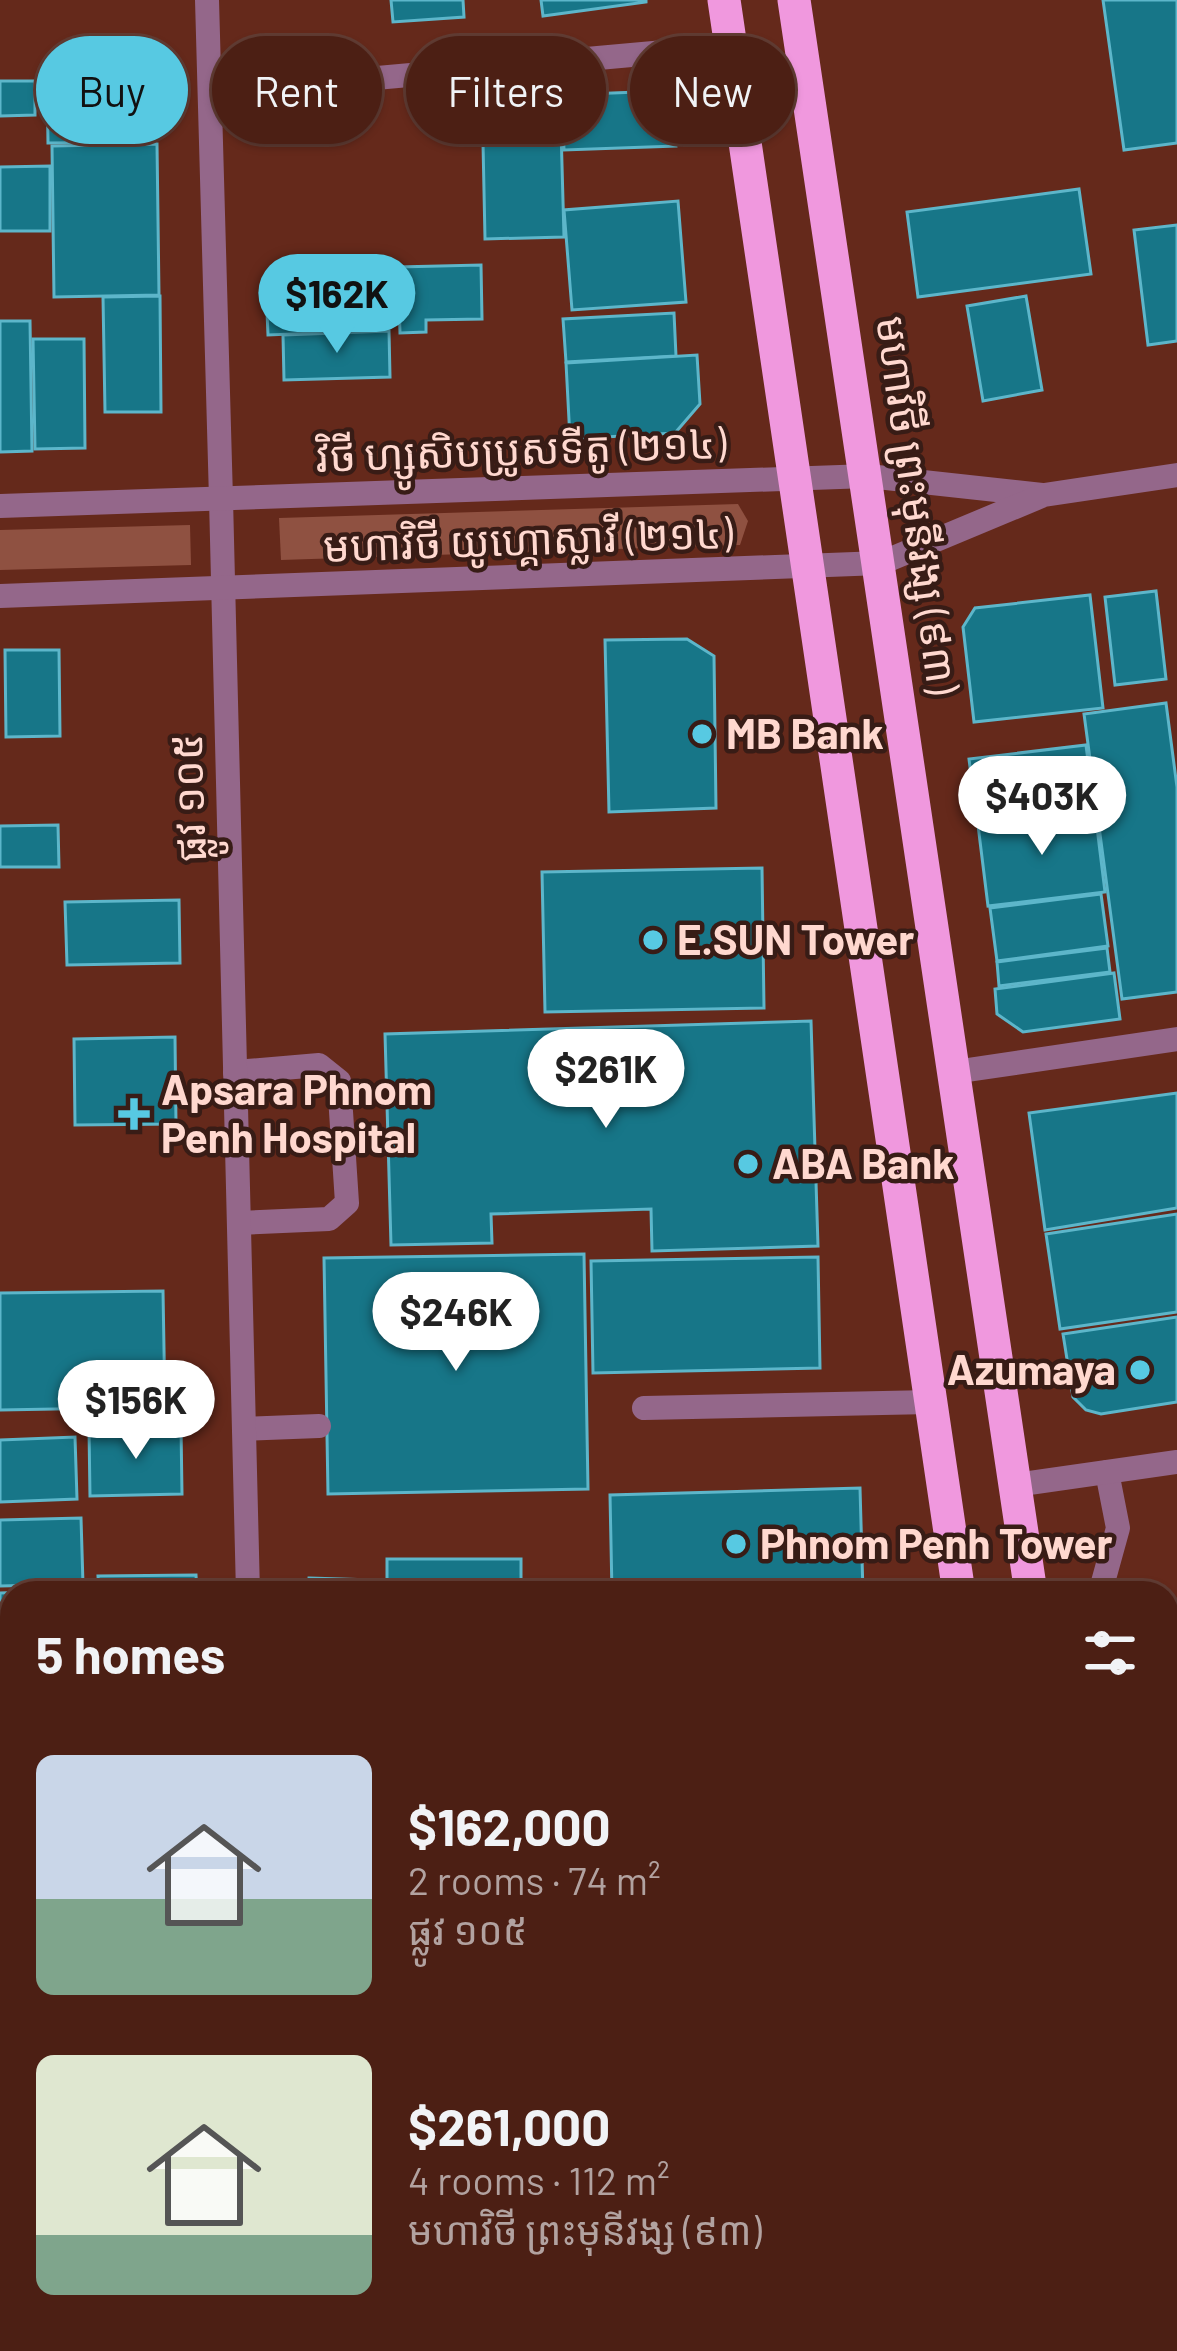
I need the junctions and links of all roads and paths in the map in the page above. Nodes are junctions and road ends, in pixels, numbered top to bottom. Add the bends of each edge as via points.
1 (208, 0) edge
2 (724, 0) edge
3 (794, 0) edge
4 (729, 36) edge
5 (630, 55) edge
6 (210, 93) junction
7 (746, 144) edge
8 (1177, 475) edge
9 (868, 476) junction
10 (797, 480) junction
11 (1044, 495) junction
12 (221, 499) junction
13 (0, 506) edge
14 (881, 563) junction
15 (810, 570) junction
16 (222, 588) junction
17 (0, 596) edge
18 (1177, 1039) edge
19 (235, 1072) junction
20 (954, 1072) junction
21 (238, 1223) junction
22 (931, 1402) junction
23 (644, 1408) dead end
24 (320, 1426) dead end
25 (244, 1430) junction
26 (1177, 1462) edge
27 (1107, 1472) junction
28 (1015, 1485) junction
29 (248, 1581) edge
30 (957, 1581) edge
31 (1028, 1581) edge
32 (1103, 1581) edge

1 - 6 street, ផ្លូវ ១០៥
2 - 4 highway
3 - 9 highway, មហាវិថី ព្រះមុនីវង្ស (៩៣)
5 - 6 street
6 - 12 street, ផ្លូវ ១០៥
7 - 10 highway
8 - 11 street
9 - 10 street, វិថី ហ្សូសិបប្រូសទីតូ (២១៤)
9 - 11 street, វិថី ហ្សូសិបប្រូសទីតូ (២១៤)
9 - 14 highway, មហាវិថី ព្រះមុនីវង្ស (៩៣)
10 - 12 street, វិថី ហ្សូសិបប្រូសទីតូ (២១៤)
10 - 15 highway
11 - 14 street, មហាវិថី យូហ្គោស្លាវី (២១៤)
12 - 13 street, វិថី ហ្សូសិបប្រូសទីតូ (២១៤)
12 - 16 street, ផ្លូវ ១០៥
14 - 15 street, មហាវិថី យូហ្គោស្លាវី (២១៤)
14 - 20 highway, មហាវិថី ព្រះមុនីវង្ស (៩៣)
15 - 16 street, មហាវិថី យូហ្គោស្លាវី (២១៤)
15 - 22 highway
16 - 17 street, មហាវិថី យូហ្គោស្លាវី (២១៤)
16 - 19 street, ផ្លូវ ១០៥
18 - 20 street
19 - 21 street, ផ្លូវ ១០៥
19 - 21 street via 332,1070 346,1203 329,1219
20 - 28 highway, មហាវិថី ព្រះមុនីវង្ស (៩៣)
21 - 25 street, ផ្លូវ ១០៥
22 - 23 street
22 - 30 highway
24 - 25 street
25 - 29 street, ផ្លូវ ១០៥
26 - 27 street
27 - 28 street
27 - 32 street via 1118,1528
28 - 31 highway, មហាវិថី ព្រះមុនីវង្ស (៩៣)

